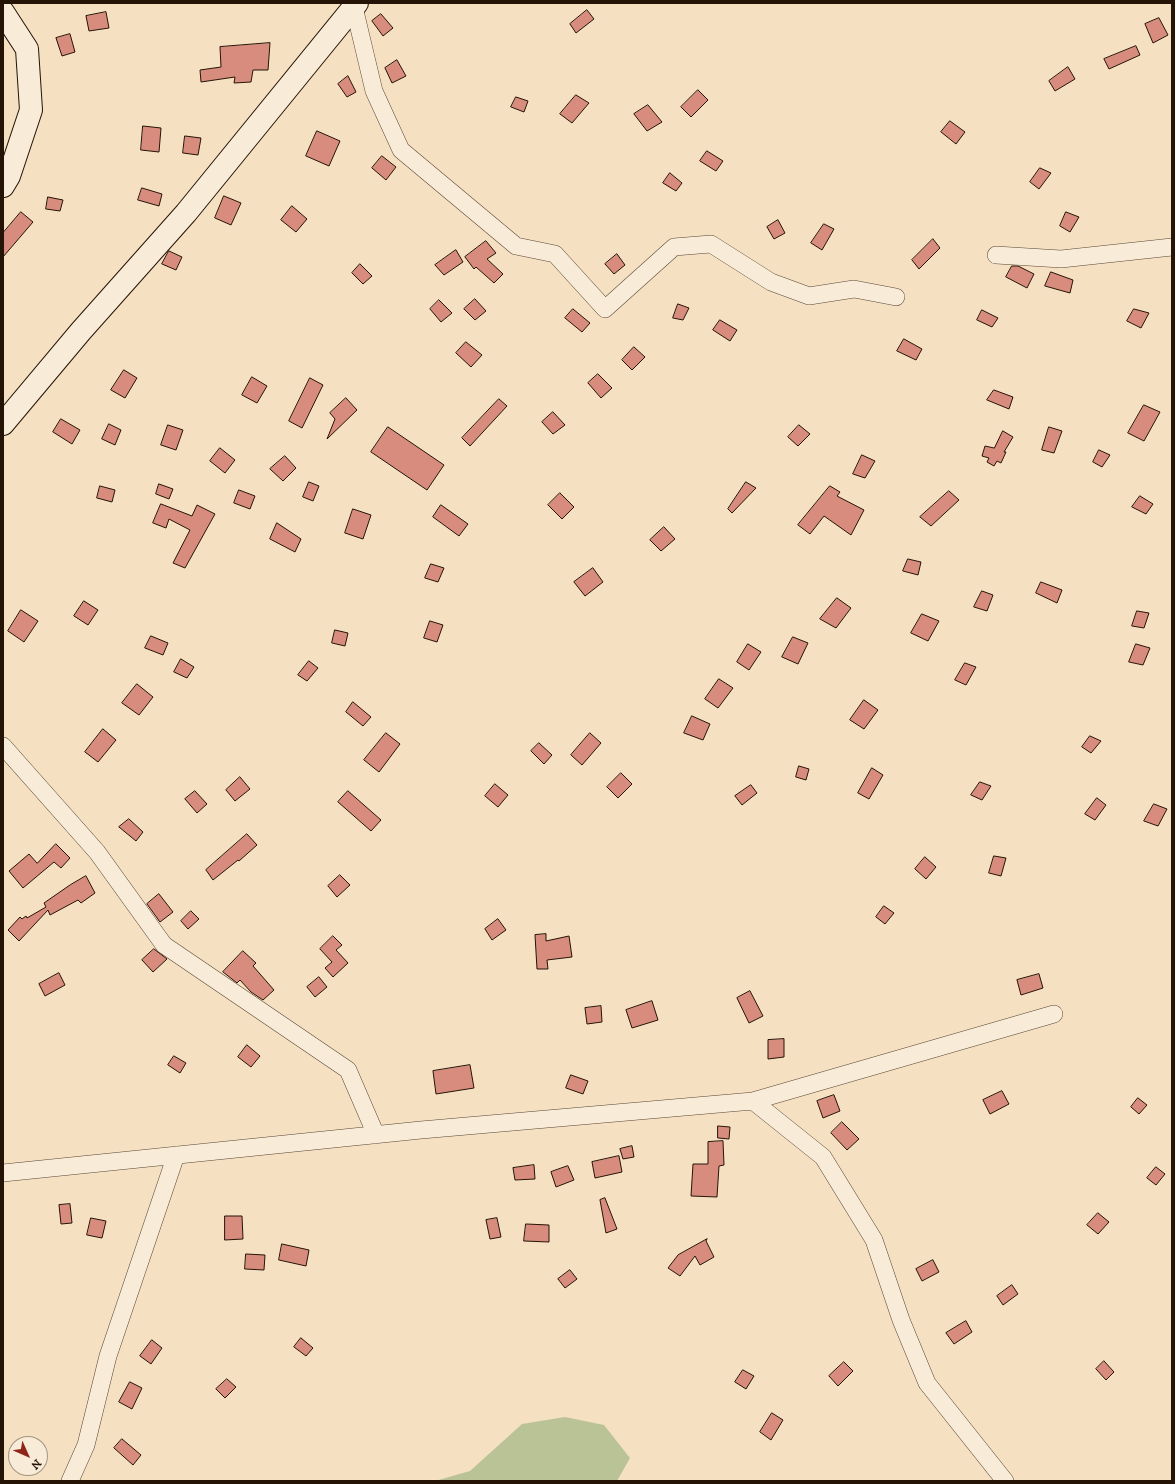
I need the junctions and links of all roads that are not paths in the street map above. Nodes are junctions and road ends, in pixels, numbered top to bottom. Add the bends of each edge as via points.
1 (355, 5) edge
2 (3, 12) edge
3 (3, 186) edge
4 (1172, 247) edge
5 (996, 255) dead end
6 (896, 297) dead end
7 (3, 424) edge
8 (3, 746) edge
9 (1054, 1014) dead end
10 (753, 1101) junction
11 (376, 1134) junction
12 (176, 1155) junction
13 (3, 1173) edge
14 (70, 1481) edge
15 (1005, 1481) edge

1 - 6 street via 374,91 401,150 516,246 555,254 605,309 674,247 711,244 771,282 809,296 854,289
1 - 7 street via 186,213 81,331
2 - 3 street via 27,49 31,110 9,176
4 - 5 street via 1061,259
8 - 11 street via 97,852 164,945 348,1070
9 - 10 street
10 - 11 street
10 - 15 street via 823,1157 874,1240 901,1320 927,1383
11 - 12 street
12 - 13 street
12 - 14 street via 108,1356 86,1445

